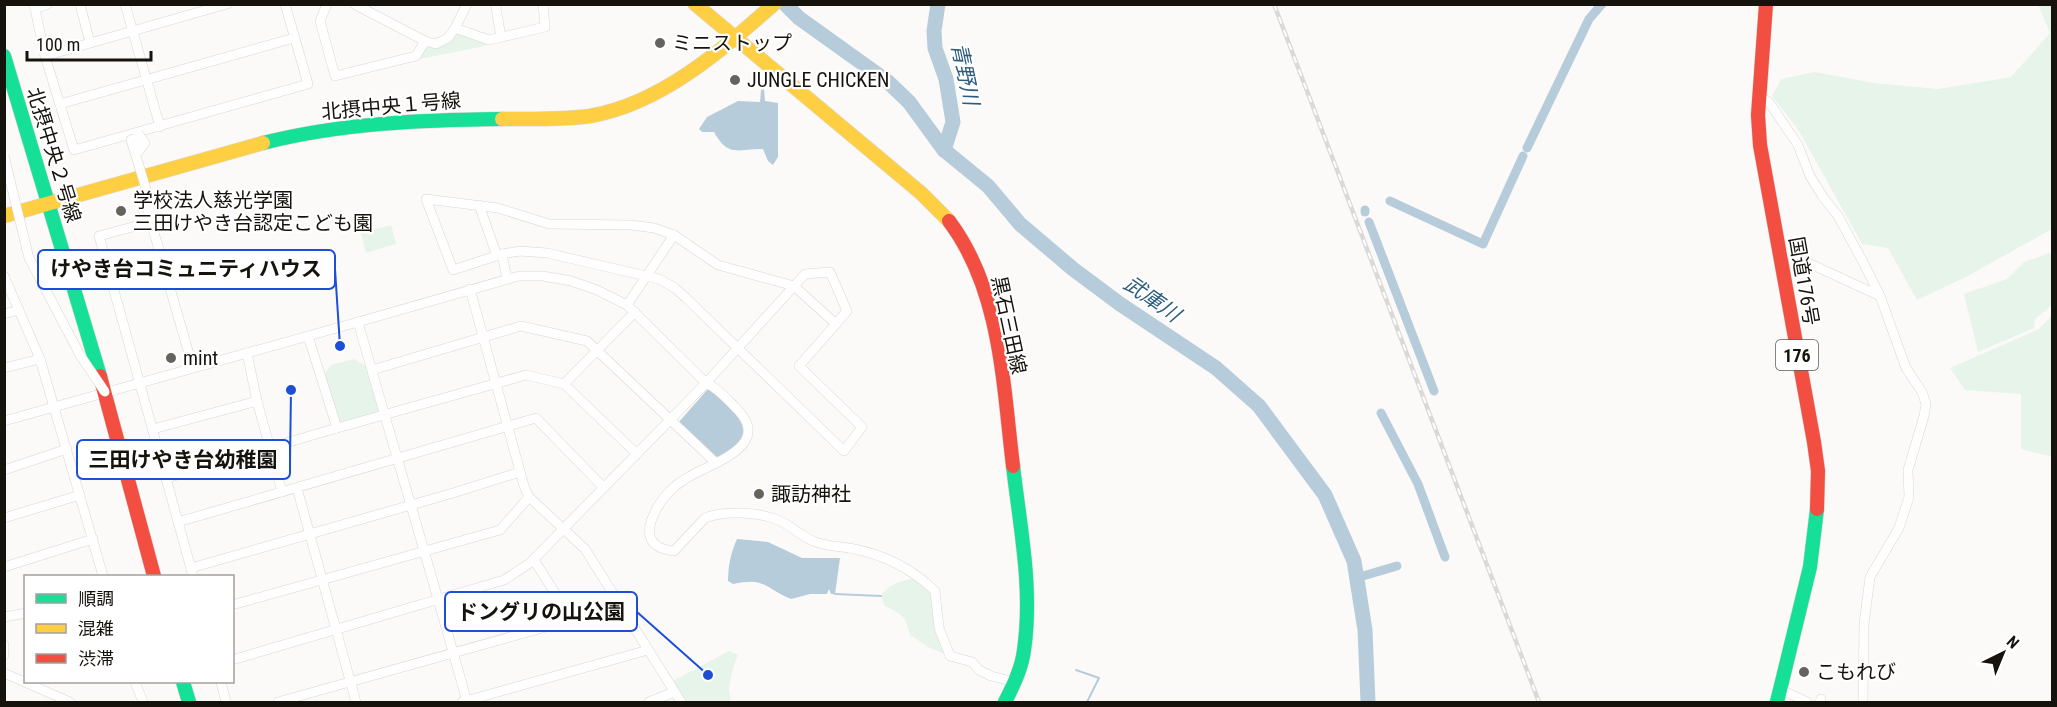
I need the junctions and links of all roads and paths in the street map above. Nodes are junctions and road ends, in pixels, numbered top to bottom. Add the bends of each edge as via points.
1 (48, 4) edge
2 (80, 4) edge
3 (125, 4) edge
4 (227, 4) edge
5 (285, 4) edge
6 (327, 4) edge
7 (354, 4) edge
8 (467, 4) edge
9 (497, 4) edge
10 (543, 4) edge
11 (695, 4) edge
12 (774, 4) edge
13 (1767, 4) edge
14 (35, 7) edge
15 (455, 28) junction
16 (132, 31) junction
17 (740, 34) junction
18 (501, 37) junction
19 (294, 38) junction
20 (424, 40) junction
21 (90, 43) junction
22 (4, 56) edge
23 (45, 56) junction
24 (146, 79) junction
25 (1759, 96) junction
26 (60, 104) junction
27 (160, 127) junction
28 (138, 133) junction
29 (4, 156) edge
30 (48, 203) junction
31 (479, 205) junction
32 (4, 216) edge
33 (151, 222) junction
34 (674, 235) junction
35 (1778, 249) junction
36 (499, 255) junction
37 (647, 275) junction
38 (4, 276) edge
39 (507, 279) junction
40 (794, 286) junction
41 (470, 289) junction
42 (1880, 297) junction
43 (627, 305) junction
44 (19, 310) junction
45 (634, 312) junction
46 (4, 314) edge
47 (358, 322) junction
48 (836, 324) junction
49 (308, 336) junction
50 (483, 337) junction
51 (737, 348) junction
52 (597, 350) junction
53 (247, 353) junction
54 (40, 359) junction
55 (4, 368) edge
56 (193, 368) junction
57 (372, 370) junction
58 (141, 382) junction
59 (496, 383) junction
60 (706, 383) junction
61 (564, 384) junction
62 (105, 392) junction
63 (257, 401) junction
64 (54, 406) junction
65 (385, 414) junction
66 (4, 421) edge
67 (669, 421) junction
68 (508, 426) junction
69 (337, 428) junction
70 (153, 429) junction
71 (270, 447) junction
72 (67, 449) junction
73 (636, 454) junction
74 (397, 459) junction
75 (715, 462) junction
76 (4, 470) edge
77 (520, 472) junction
78 (166, 478) junction
79 (297, 488) junction
80 (604, 488) junction
81 (282, 492) junction
82 (80, 495) junction
83 (529, 497) junction
84 (411, 506) junction
85 (4, 518) edge
86 (178, 522) junction
87 (564, 529) junction
88 (310, 534) junction
89 (93, 540) junction
90 (424, 551) junction
91 (534, 560) junction
92 (4, 567) edge
93 (192, 572) edge
94 (103, 575) edge
95 (154, 575) edge
96 (322, 580) junction
97 (438, 599) junction
98 (234, 604) edge
99 (621, 606) junction
100 (24, 613) edge
101 (4, 617) edge
102 (572, 620) junction
103 (336, 629) junction
104 (4, 645) edge
105 (648, 650) junction
106 (453, 653) junction
107 (4, 655) edge
108 (234, 659) edge
109 (4, 673) edge
110 (24, 682) edge
111 (350, 682) junction
112 (1015, 682) junction
113 (27, 683) edge
114 (136, 683) edge
115 (184, 683) edge
116 (221, 683) edge
117 (674, 692) junction
118 (1779, 696) edge
119 (70, 702) edge
120 (143, 702) edge
121 (189, 702) edge
122 (226, 702) edge
123 (278, 702) edge
124 (356, 702) edge
125 (465, 702) edge
126 (649, 702) edge
127 (681, 702) edge
128 (1005, 702) edge
129 (1807, 702) edge
130 (1863, 702) edge

1 - 14 street
2 - 21 street
3 - 16 street
4 - 16 street
5 - 19 street
6 - 20 street via 320,21 335,76 416,56
7 - 20 street
8 - 15 street
9 - 18 street
10 - 18 street via 545,27
11 - 17 main road, 黒石三田線
12 - 17 main road, 北摂中央１号線
13 - 25 main road, 国道176号 / 176
14 - 23 street
15 - 18 street via 489,40
15 - 20 street via 448,38 436,44
16 - 21 street
16 - 24 street
17 - 30 main road, 北摂中央１号線 via 651,94 600,114 570,118 405,120 321,130
17 - 112 main road, 黒石三田線 via 945,216 963,240 980,277 1001,367 1028,594 1024,652
19 - 24 street
19 - 27 street via 308,84
21 - 23 street
22 - 30 main road, 北摂中央２号線
23 - 26 street
24 - 26 street
24 - 27 street
25 - 35 main road, 国道176号 / 176 via 1760,145
25 - 42 street via 1769,102 1798,145 1810,176 1838,216
26 - 28 street via 74,150
27 - 28 street
28 - 33 street, bridge via 145,143 139,151 134,139 131,140 152,208 145,199
29 - 62 street, bridge via 29,258 80,355
30 - 32 main road, 北摂中央１号線
30 - 62 main road, 北摂中央２号線
31 - 34 street via 549,224 631,225
31 - 36 street
31 - 36 street via 426,199 453,270
33 - 56 street
33 - 58 street via 99,236
34 - 37 street
34 - 40 street via 717,265
35 - 42 street
35 - 118 main road, 国道176号 / 176 via 1816,447 1818,485 1811,568
36 - 37 street via 520,251 547,253
36 - 39 street
37 - 43 street
37 - 51 street via 675,288
38 - 44 street
39 - 41 street
39 - 43 street via 543,276 571,280
40 - 48 street
40 - 48 street via 805,274 830,272 847,311
40 - 51 street
41 - 47 street
41 - 50 street
42 - 130 street via 1906,368 1926,404 1908,470 1909,496 1899,528 1870,577 1864,624
43 - 45 street
44 - 46 street
44 - 54 street
45 - 52 street
45 - 60 street
47 - 49 street
47 - 57 street
48 - 51 street via 799,366 862,427 844,451
49 - 53 street
49 - 69 street
50 - 52 street via 520,326 587,341
50 - 57 street
50 - 59 street
51 - 60 street
52 - 61 street
52 - 67 street
53 - 56 street
53 - 63 street
54 - 55 street
54 - 64 street
56 - 58 street
57 - 65 street
58 - 62 street
58 - 70 street
59 - 61 street via 526,375
59 - 65 street
59 - 68 street
60 - 67 street
60 - 75 street via 740,411 748,426 740,448
61 - 73 street
62 - 64 street
62 - 95 main road, 北摂中央２号線
63 - 70 street
63 - 71 street
64 - 66 street
64 - 72 street
65 - 69 street
65 - 74 street
67 - 73 street
67 - 75 street
68 - 74 street
68 - 77 street
68 - 80 street via 536,418
69 - 71 street
70 - 78 street
71 - 78 street
71 - 81 street
72 - 76 street
72 - 82 street
73 - 80 street
74 - 79 street
74 - 84 street
75 - 112 street via 680,482 658,505 649,528 656,546 674,550 711,515 748,513 777,519 813,541 896,562 935,591 939,628 950,656 972,662 991,676
77 - 83 street
77 - 84 street
78 - 86 street
79 - 81 street
79 - 88 street
80 - 87 street
81 - 86 street
82 - 85 street
82 - 89 street
83 - 87 street
83 - 90 street via 500,530
84 - 88 street
84 - 90 street
86 - 93 street
87 - 91 street
87 - 99 street via 585,549
88 - 93 street
88 - 96 street
89 - 92 street
89 - 94 street
90 - 96 street
90 - 97 street
91 - 97 street via 504,580
91 - 102 street
96 - 98 street
96 - 103 street
97 - 103 street
97 - 106 street
99 - 102 street
99 - 105 street
100 - 101 street
102 - 106 street
103 - 108 street
103 - 111 street
104 - 107 street
105 - 117 street
105 - 125 street
106 - 111 street
106 - 125 street
109 - 110 street
111 - 123 street
111 - 124 street
112 - 128 main road, 黒石三田線
113 - 119 street
114 - 120 street
115 - 121 main road
116 - 122 street
117 - 126 street
117 - 127 street
118 - 129 street

